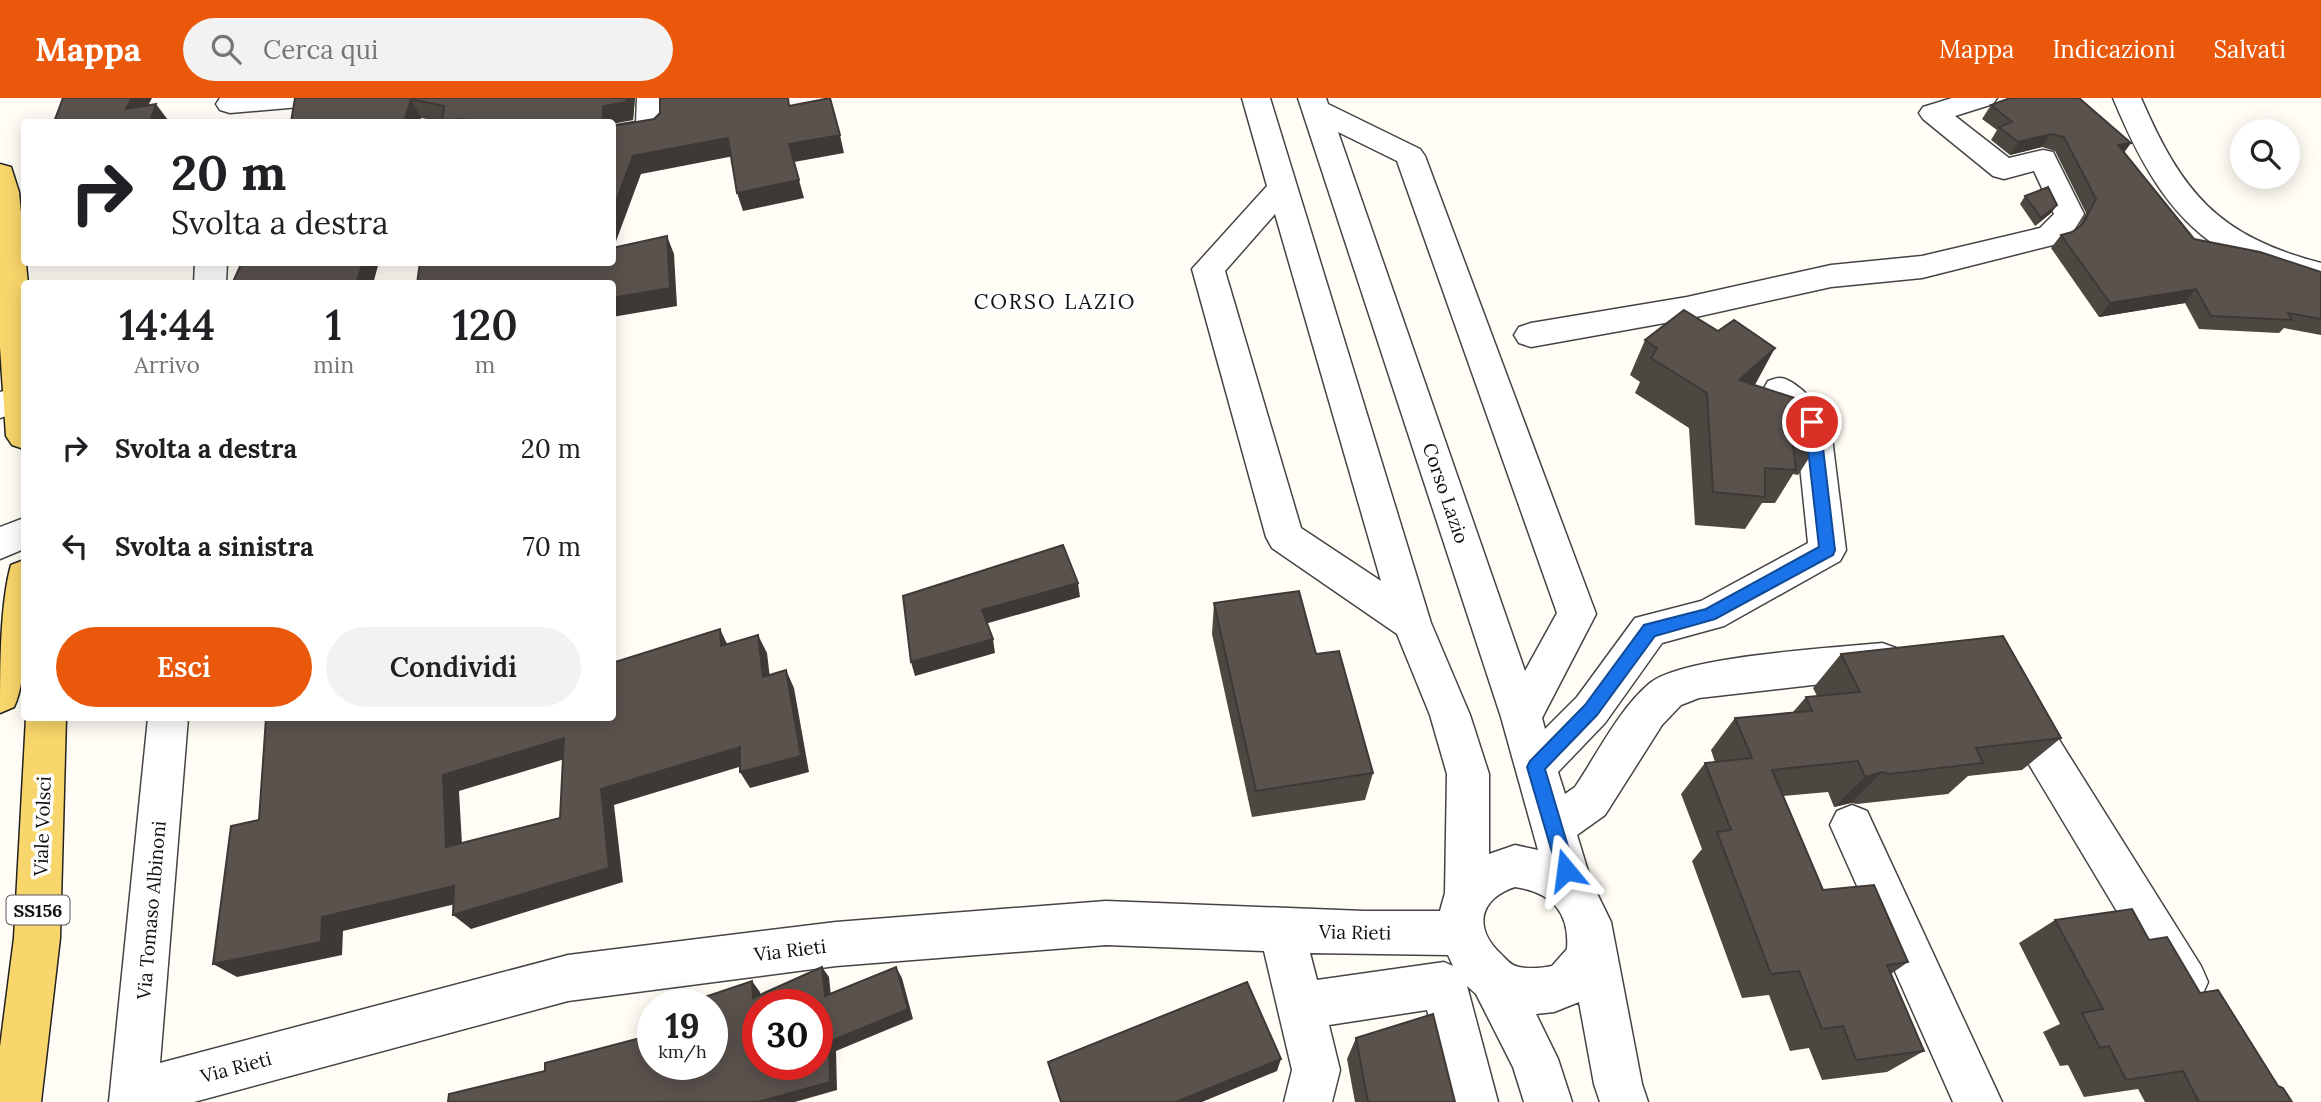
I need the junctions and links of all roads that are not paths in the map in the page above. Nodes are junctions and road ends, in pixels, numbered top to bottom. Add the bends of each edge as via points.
1 (300, 98) edge
2 (651, 98) edge
3 (1256, 98) edge
4 (1983, 98) edge
5 (2127, 98) edge
6 (1315, 104) edge
7 (229, 108) edge
8 (616, 134) edge
9 (0, 174) edge
10 (1283, 187) junction
11 (17, 255) edge
12 (2321, 274) edge
13 (1531, 335) dead end
14 (1780, 390) edge
15 (10, 402) edge
16 (21, 429) edge
17 (21, 534) edge
18 (0, 544) edge
19 (21, 591) edge
20 (1412, 623) junction
21 (1913, 657) edge
22 (1996, 673) edge
23 (0, 695) edge
24 (1521, 716) junction
25 (46, 721) edge
26 (168, 721) edge
27 (1536, 767) junction
28 (1852, 825) dead end
29 (1553, 828) junction
30 (1572, 891) junction
31 (1464, 912) junction
32 (1282, 930) junction
33 (1591, 939) junction
34 (1492, 978) junction
35 (1301, 1006) junction
36 (2207, 1019) edge
37 (134, 1098) edge
38 (17, 1102) edge
39 (1308, 1102) edge
40 (1474, 1102) edge
41 (1548, 1102) edge
42 (1624, 1102) edge
43 (1978, 1102) edge

1 - 7 street
2 - 8 street via 650,129
3 - 10 street
4 - 13 street via 1933,113 2004,169 2043,159 2069,214 2050,236 1922,267 1831,276 1687,308
5 - 12 street via 2143,138 2175,193 2201,222 2233,244 2288,267
6 - 24 street, Corso Lazio
6 - 24 street via 1410,156 1577,614
9 - 11 main road
10 - 20 street
10 - 20 street via 1208,269 1285,537
11 - 15 main road
14 - 27 street via 1812,422 1827,550 1710,615 1649,630 1591,710
15 - 16 main road
17 - 18 street
19 - 23 main road
20 - 31 street via 1450,715 1468,774
21 - 29 street via 1697,681 1667,693 1648,712 1590,800
22 - 36 street
24 - 27 street, Corso Lazio
25 - 38 main road, Viale Volsci / SS156 via 37,938
26 - 37 street, Via Tomaso Albinoni
27 - 29 street, Corso Lazio
28 - 43 street
29 - 30 street, Corso Lazio
30 - 31 street via 1536,869 1495,869 1479,878
30 - 33 street via 1590,922
31 - 32 street, Via Rieti
31 - 34 street via 1467,950
32 - 35 street
32 - 37 street, Via Rieti via 1106,923 835,944 568,978
33 - 34 street via 1587,960 1576,977 1559,989 1536,993 1513,989
33 - 42 street
34 - 41 street via 1534,1059
35 - 39 street via 1316,1070
35 - 40 street via 1444,985

